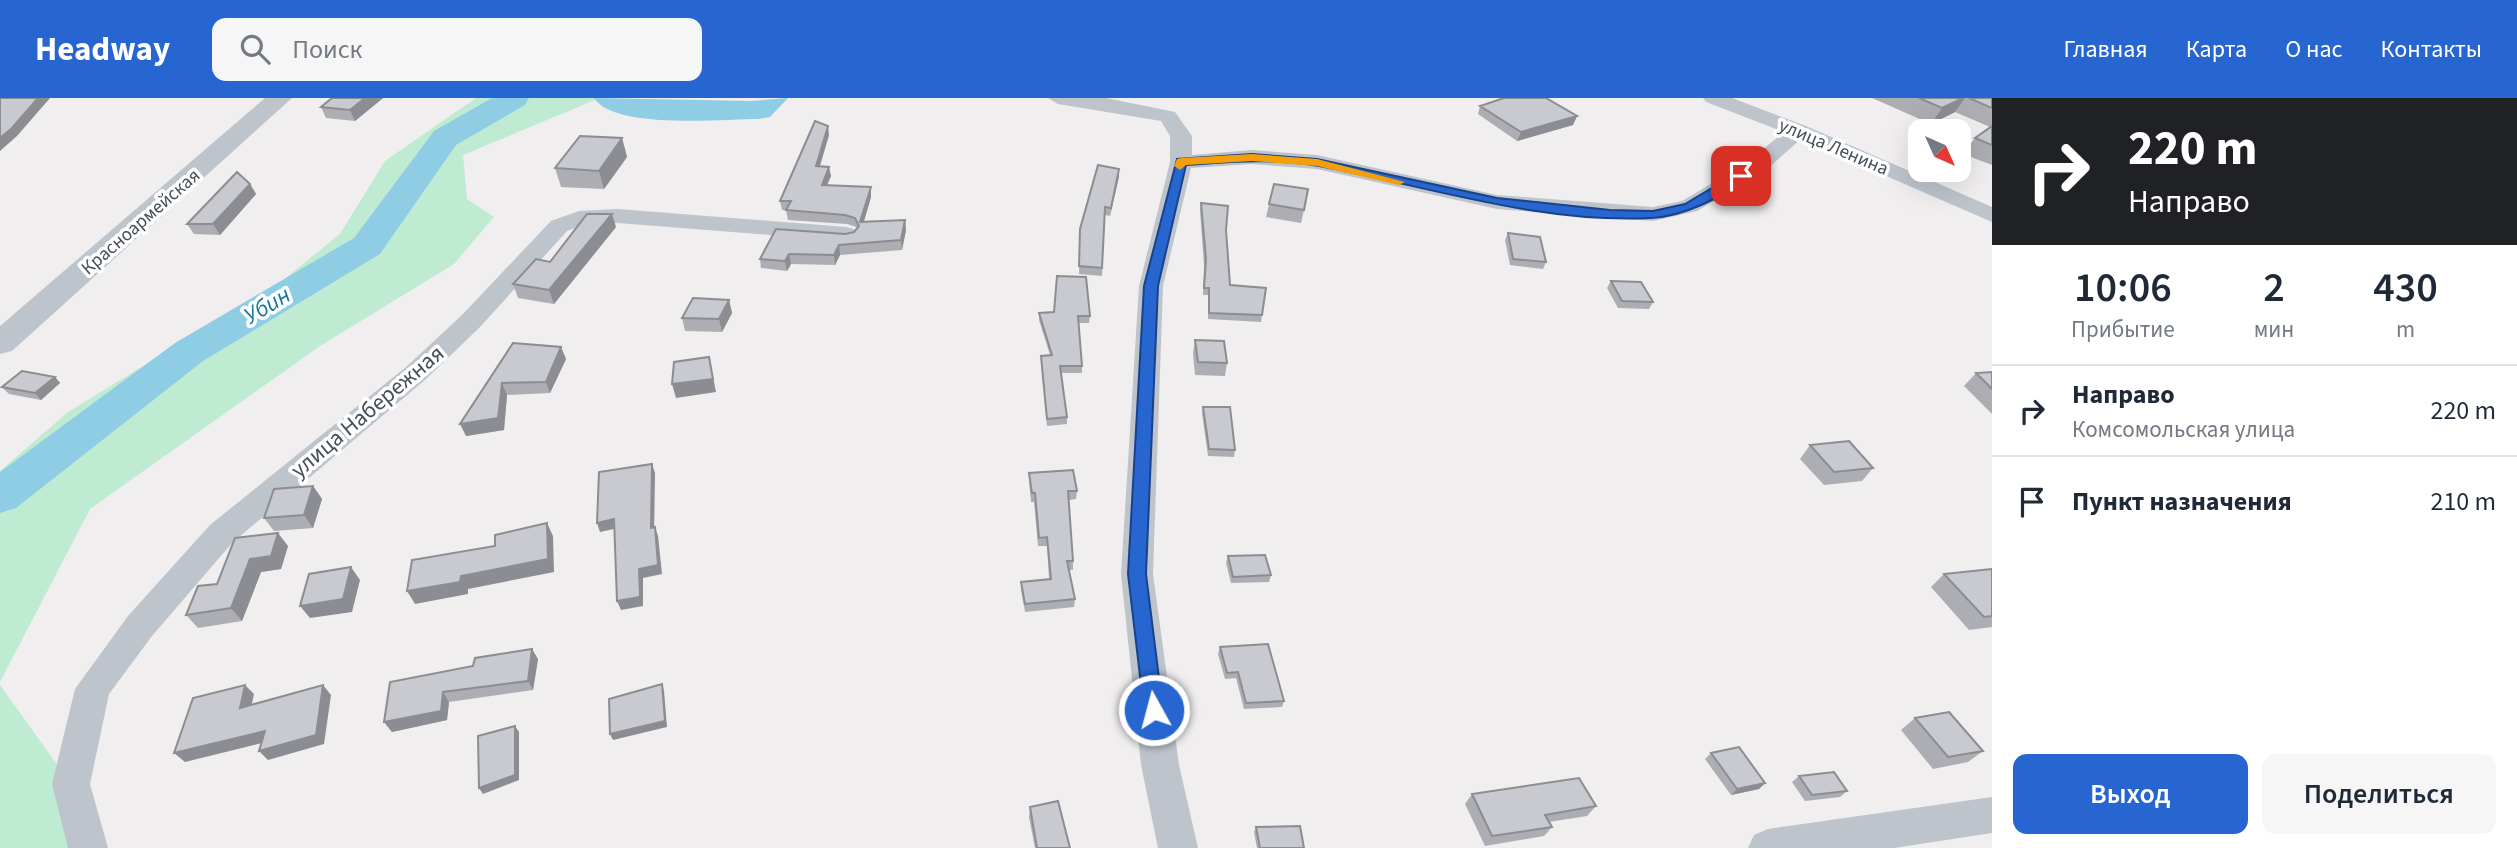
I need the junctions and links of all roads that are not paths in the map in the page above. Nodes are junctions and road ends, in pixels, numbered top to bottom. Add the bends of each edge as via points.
1 (280, 98) edge
2 (1058, 98) edge
3 (1713, 98) edge
4 (1799, 130) junction
5 (1181, 162) junction
6 (1992, 215) edge
7 (846, 234) edge
8 (0, 343) edge
9 (1992, 815) edge
10 (88, 848) edge
11 (1178, 848) edge
12 (1768, 848) edge

1 - 8 street, Красноармейская
2 - 5 street via 1168,116 1181,136
3 - 4 street, улица Ленина
4 - 5 street via 1758,165 1707,196 1689,206 1653,214 1497,202 1317,162 1252,158
4 - 6 street, улица Ленина
5 - 11 street via 1151,286 1137,574 1160,765
7 - 10 street, улица Набережная via 618,216 579,218 559,226 416,373 221,534 140,626 93,690 71,784
9 - 12 street

